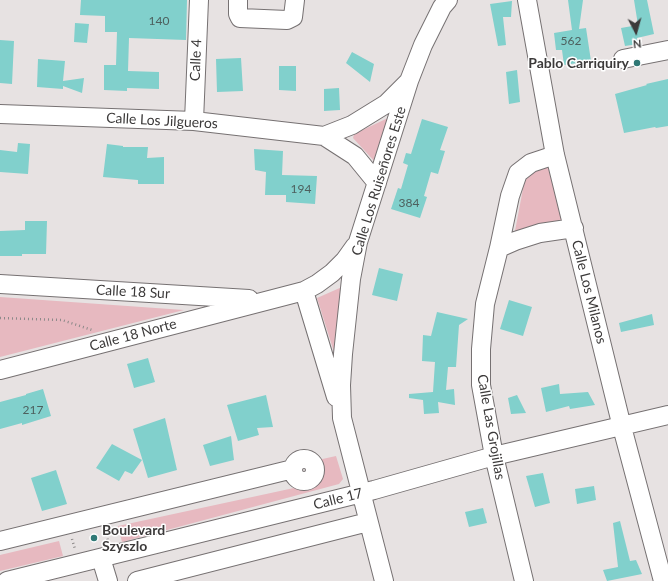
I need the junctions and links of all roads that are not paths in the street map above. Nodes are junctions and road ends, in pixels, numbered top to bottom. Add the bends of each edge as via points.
1 (199, 0) edge
2 (238, 0) edge
3 (295, 0) edge
4 (527, 0) edge
5 (441, 2) edge
6 (668, 50) edge
7 (622, 58) dead end
8 (410, 81) junction
9 (0, 114) edge
10 (194, 121) junction
11 (324, 136) junction
12 (555, 155) junction
13 (377, 183) junction
14 (574, 228) junction
15 (358, 242) junction
16 (498, 248) junction
17 (0, 284) edge
18 (304, 291) junction
19 (266, 300) junction
20 (0, 370) edge
21 (668, 416) edge
22 (342, 418) junction
23 (622, 427) junction
24 (494, 456) junction
25 (293, 469) dead end
26 (361, 494) junction
27 (368, 522) junction
28 (0, 541) edge
29 (106, 556) junction
30 (7, 581) edge
31 (108, 581) edge
32 (137, 581) edge
33 (384, 581) edge
34 (524, 581) edge
35 (663, 581) edge

1 - 10 street, Calle 4
2 - 3 street via 240,18 287,20 293,16
4 - 12 street, Calle Los Milanos
5 - 8 street, Calle Los Ruiseñores Este
6 - 7 street
8 - 11 street, Calle Los Jilgueros via 386,104 352,125
8 - 13 street, Calle Los Ruiseñores Este
9 - 10 street, Calle Los Jilgueros
10 - 11 street, Calle Los Jilgueros
11 - 13 street, Calle Los Jilgueros via 355,156
12 - 14 street, Calle Los Milanos
12 - 16 street, Calle Las Grojillas via 531,163 518,173
13 - 15 street, Calle Los Ruiseñores Este
14 - 16 street via 540,233
14 - 23 street, Calle Los Milanos
15 - 18 street, Calle 18 Norte via 346,260 332,273
15 - 22 street, Calle Los Ruiseñores Este via 351,279 343,354
16 - 24 street, Calle Las Grojillas via 485,304 481,349 481,385
17 - 19 street, Calle 18 Sur
18 - 19 street, Calle 18 Norte
18 - 22 street
19 - 20 street, Calle 18 Norte
21 - 23 street, Calle 17
22 - 26 street, Calle Los Ruiseñores Este
23 - 24 street, Calle 17
23 - 35 street, Calle Los Milanos
24 - 26 street, Calle 17
24 - 34 street, Calle Las Grojillas
25 - 28 street
26 - 27 street, Calle Los Ruiseñores Este
26 - 29 street, Calle 17
27 - 32 street
27 - 33 street, Calle Los Ruiseñores Este
29 - 30 street, Calle 17
29 - 31 street

